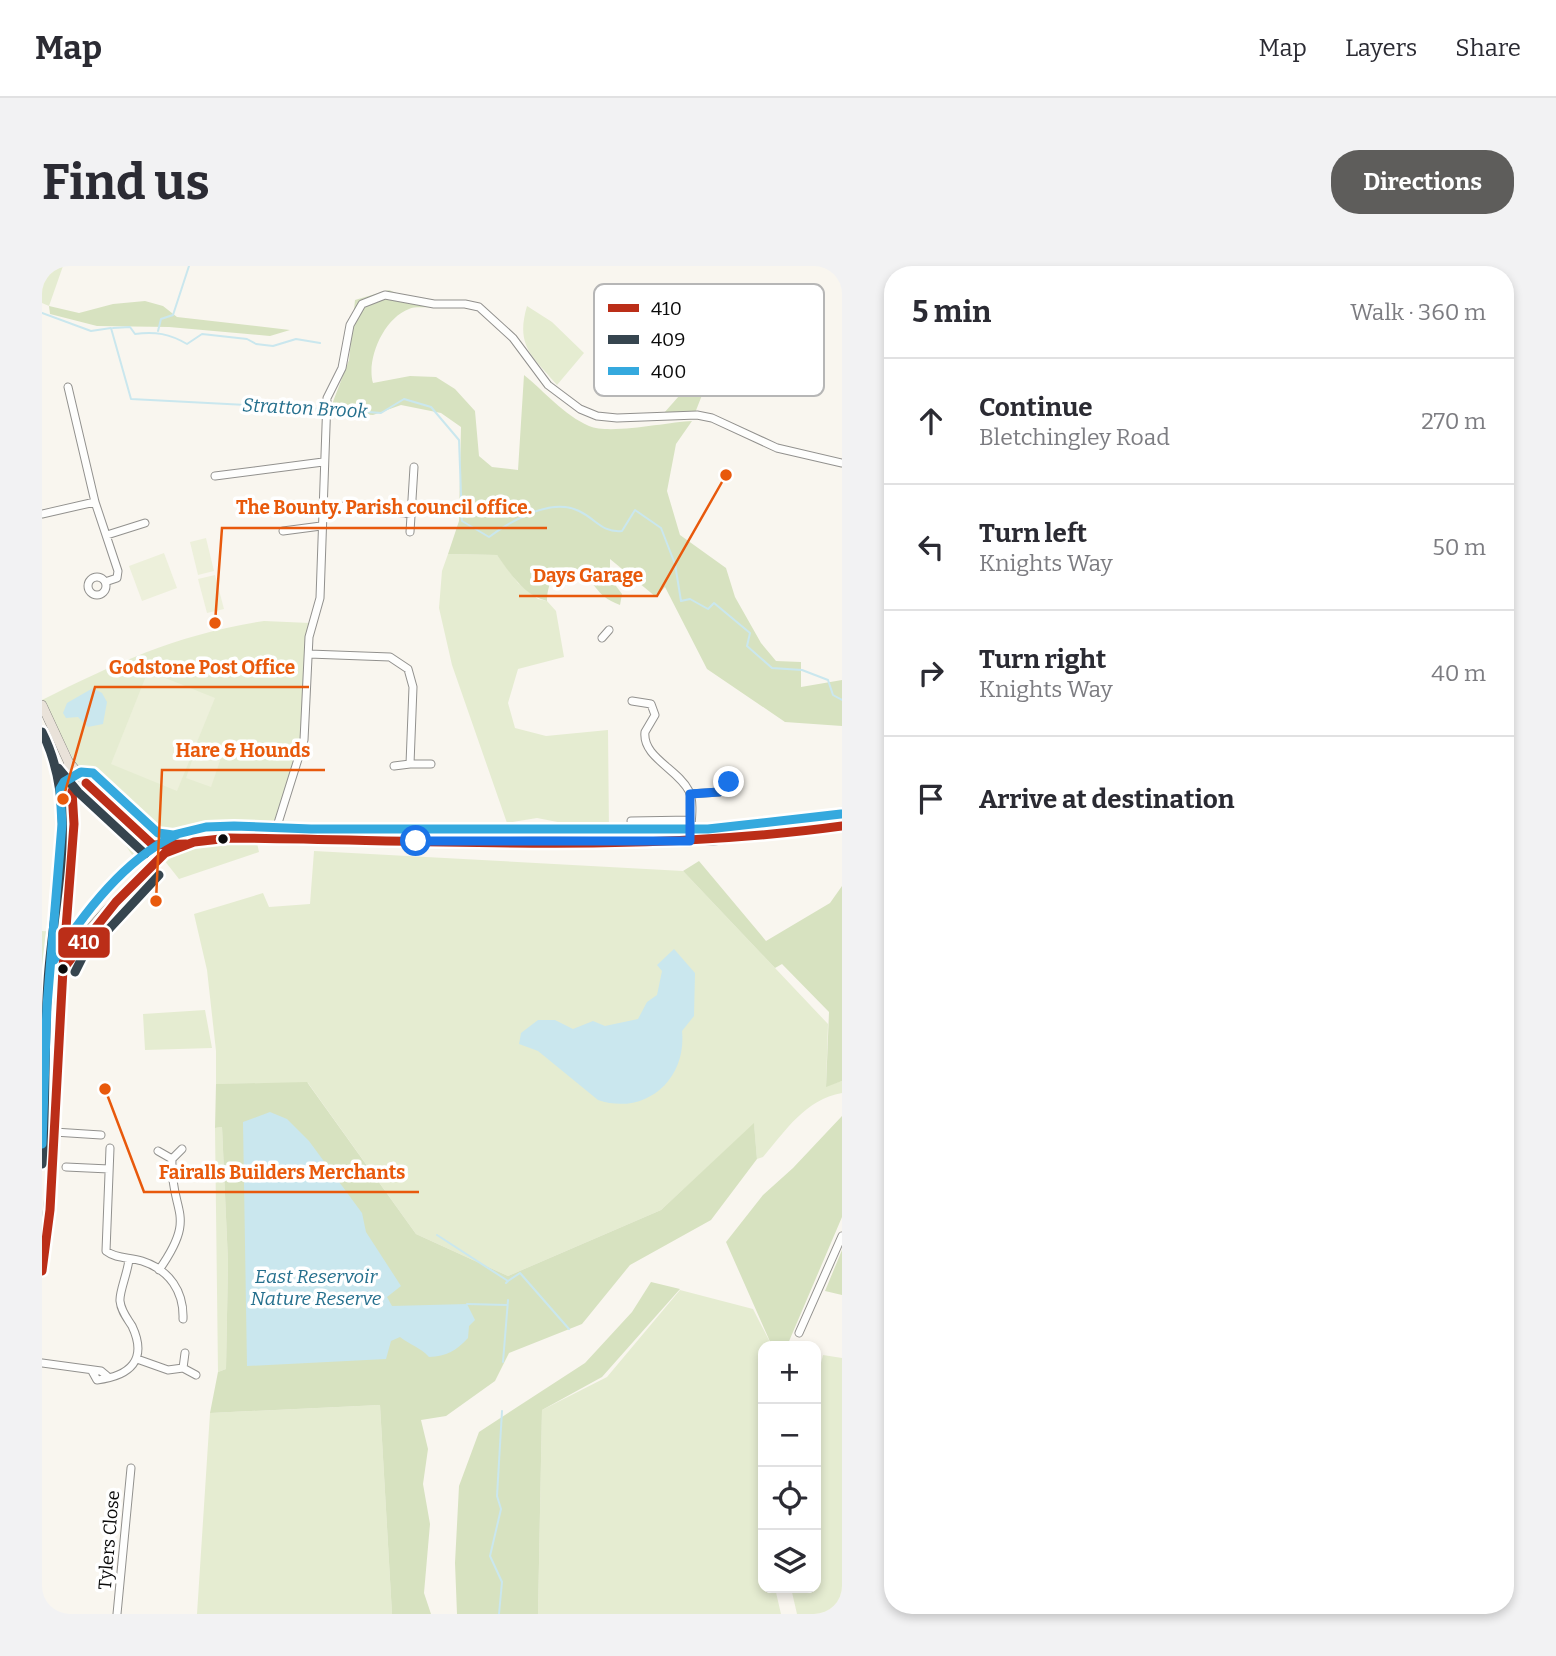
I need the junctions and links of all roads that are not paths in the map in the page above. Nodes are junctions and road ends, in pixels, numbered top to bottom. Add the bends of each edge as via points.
1 (68, 387) dead end
2 (323, 462) junction
3 (842, 463) edge
4 (414, 467) dead end
5 (215, 476) dead end
6 (94, 502) junction
7 (323, 504) junction
8 (42, 514) edge
9 (412, 514) junction
10 (145, 523) dead end
11 (321, 526) junction
12 (284, 531) dead end
13 (410, 532) dead end
14 (107, 535) junction
15 (104, 582) dead end
16 (609, 630) dead end
17 (602, 638) dead end
18 (309, 654) junction
19 (632, 701) dead end
20 (42, 705) edge
21 (68, 761) junction
22 (410, 764) junction
23 (431, 764) dead end
24 (394, 766) dead end
25 (729, 782) dead end
26 (86, 783) junction
27 (72, 791) junction
28 (690, 794) junction
29 (631, 821) dead end
30 (691, 821) junction
31 (842, 826) edge
32 (272, 839) junction
33 (690, 841) junction
34 (153, 845) junction
35 (174, 846) junction
36 (150, 867) junction
37 (65, 937) junction
38 (76, 947) junction
39 (63, 969) junction
40 (59, 1075) dead end
41 (54, 1132) dead end
42 (101, 1135) dead end
43 (110, 1148) dead end
44 (182, 1149) dead end
45 (158, 1151) dead end
46 (172, 1158) junction
47 (66, 1167) dead end
48 (109, 1169) junction
49 (48, 1170) edge
50 (842, 1236) edge
51 (129, 1259) junction
52 (159, 1270) junction
53 (42, 1271) edge
54 (183, 1319) dead end
55 (799, 1333) dead end
56 (185, 1353) dead end
57 (137, 1359) junction
58 (42, 1363) edge
59 (183, 1368) junction
60 (196, 1374) dead end
61 (131, 1468) dead end
62 (117, 1614) edge

1 - 6 street
2 - 3 street via 326,410 334,379 342,368 350,325 356,311 385,295 479,307 500,323 564,400 597,416 712,418 777,448
2 - 5 street
2 - 7 street
4 - 9 street
6 - 8 street
6 - 14 street
7 - 9 street
7 - 11 street
9 - 13 street
10 - 14 street
11 - 12 street
11 - 18 street via 320,598
14 - 15 street via 118,571 117,578
16 - 17 street
18 - 22 street via 390,657 402,662 412,679
18 - 32 street via 304,740
19 - 28 street via 651,704 654,715 645,732 647,746 681,777
20 - 21 main road
21 - 26 main road
21 - 27 main road
22 - 23 street
22 - 24 street
25 - 28 street via 719,792
26 - 27 main road
26 - 34 main road
27 - 37 main road via 74,824
28 - 30 street
29 - 30 street
30 - 33 street
31 - 33 main road
32 - 33 main road
32 - 35 main road via 208,839
34 - 35 main road
34 - 36 main road
35 - 36 main road
36 - 38 main road
37 - 38 main road
37 - 39 main road
38 - 39 main road
39 - 40 main road
41 - 42 street
43 - 48 street
44 - 46 street
45 - 46 street
46 - 52 street via 171,1178 182,1224 176,1246
47 - 48 street
48 - 51 street via 104,1249
49 - 53 main road
50 - 55 street
51 - 52 street
51 - 57 street via 120,1297 139,1344
52 - 54 street via 184,1299
56 - 59 street
57 - 58 street via 126,1372 97,1380 92,1371
57 - 59 street via 168,1370
59 - 60 street
61 - 62 street, Tylers Close

